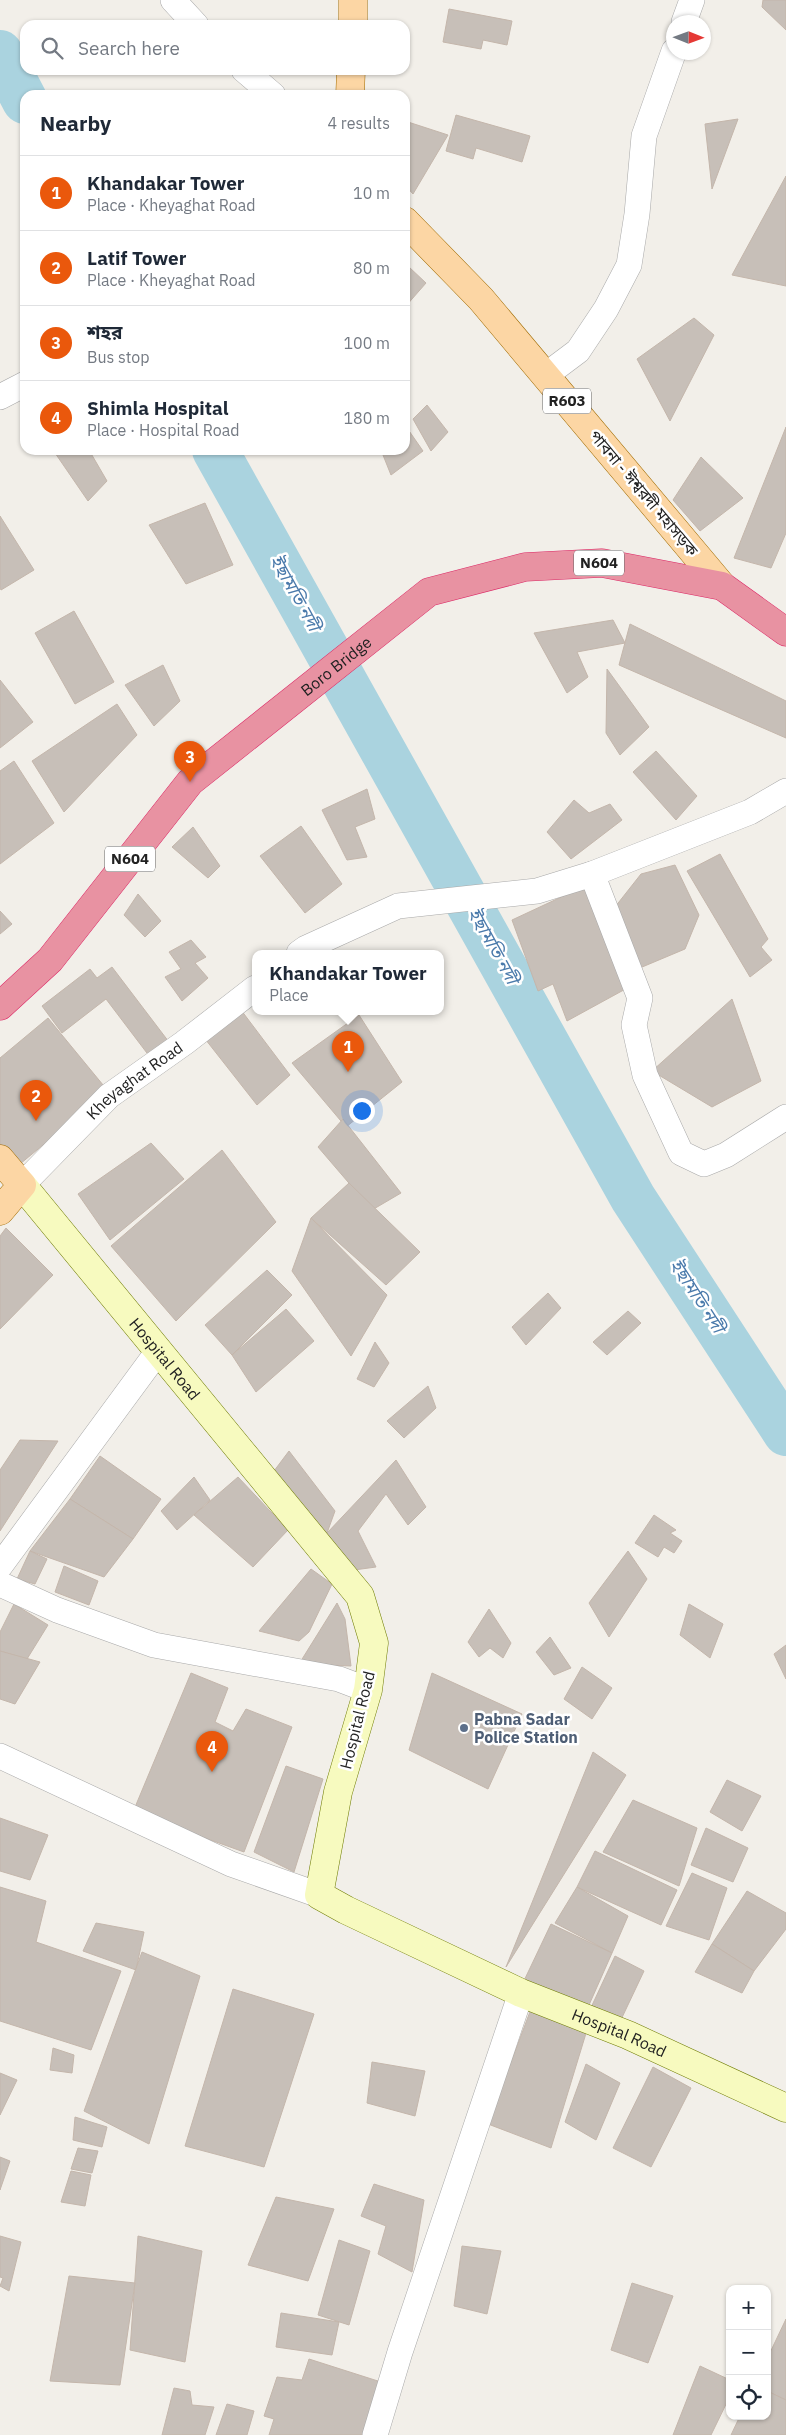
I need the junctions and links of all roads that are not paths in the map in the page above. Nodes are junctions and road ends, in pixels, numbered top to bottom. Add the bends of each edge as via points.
1 (173, 0) edge
2 (353, 0) edge
3 (692, 0) edge
4 (687, 15) edge
5 (191, 20) edge
6 (353, 20) edge
7 (671, 60) edge
8 (250, 75) edge
9 (351, 75) edge
10 (267, 90) edge
11 (350, 90) edge
12 (410, 226) edge
13 (546, 376) junction
14 (20, 387) edge
15 (0, 397) edge
16 (722, 586) junction
17 (786, 632) edge
18 (786, 791) edge
19 (592, 874) junction
20 (304, 950) edge
21 (252, 991) edge
22 (0, 1006) edge
23 (786, 1117) edge
24 (0, 1159) edge
25 (22, 1185) junction
26 (0, 1211) edge
27 (159, 1350) junction
28 (0, 1566) edge
29 (0, 1584) edge
30 (368, 1690) junction
31 (0, 1756) edge
32 (319, 1895) junction
33 (521, 1993) junction
34 (786, 2108) edge
35 (375, 2435) edge

1 - 5 street
2 - 6 main road
3 - 4 street
7 - 13 street via 644,136 629,265 578,352
8 - 10 street
9 - 11 main road
12 - 13 main road, পাবনা - ঈশ্বরদী মহাসড়ক / R603 via 481,299
13 - 16 main road, পাবনা - ঈশ্বরদী মহাসড়ক / R603
14 - 15 street
16 - 17 highway, N604
16 - 22 highway, Boro Bridge / N604 via 602,563 525,567 429,592 190,782 50,960
18 - 19 street via 750,812
19 - 20 street via 537,891 398,906
19 - 23 street via 640,998 634,1024 645,1075 681,1153 704,1164 726,1155
21 - 25 street, Kheyaghat Road via 108,1096
24 - 25 main road, Hospital Road
25 - 26 main road
25 - 27 main road, Hospital Road
27 - 28 street
27 - 30 main road, Hospital Road via 360,1596 374,1642
29 - 30 street via 57,1610 154,1645 339,1679
30 - 32 main road, Hospital Road via 338,1792
31 - 32 street via 232,1864
32 - 33 main road, Hospital Road
33 - 34 main road, Hospital Road via 628,2035
33 - 35 street

